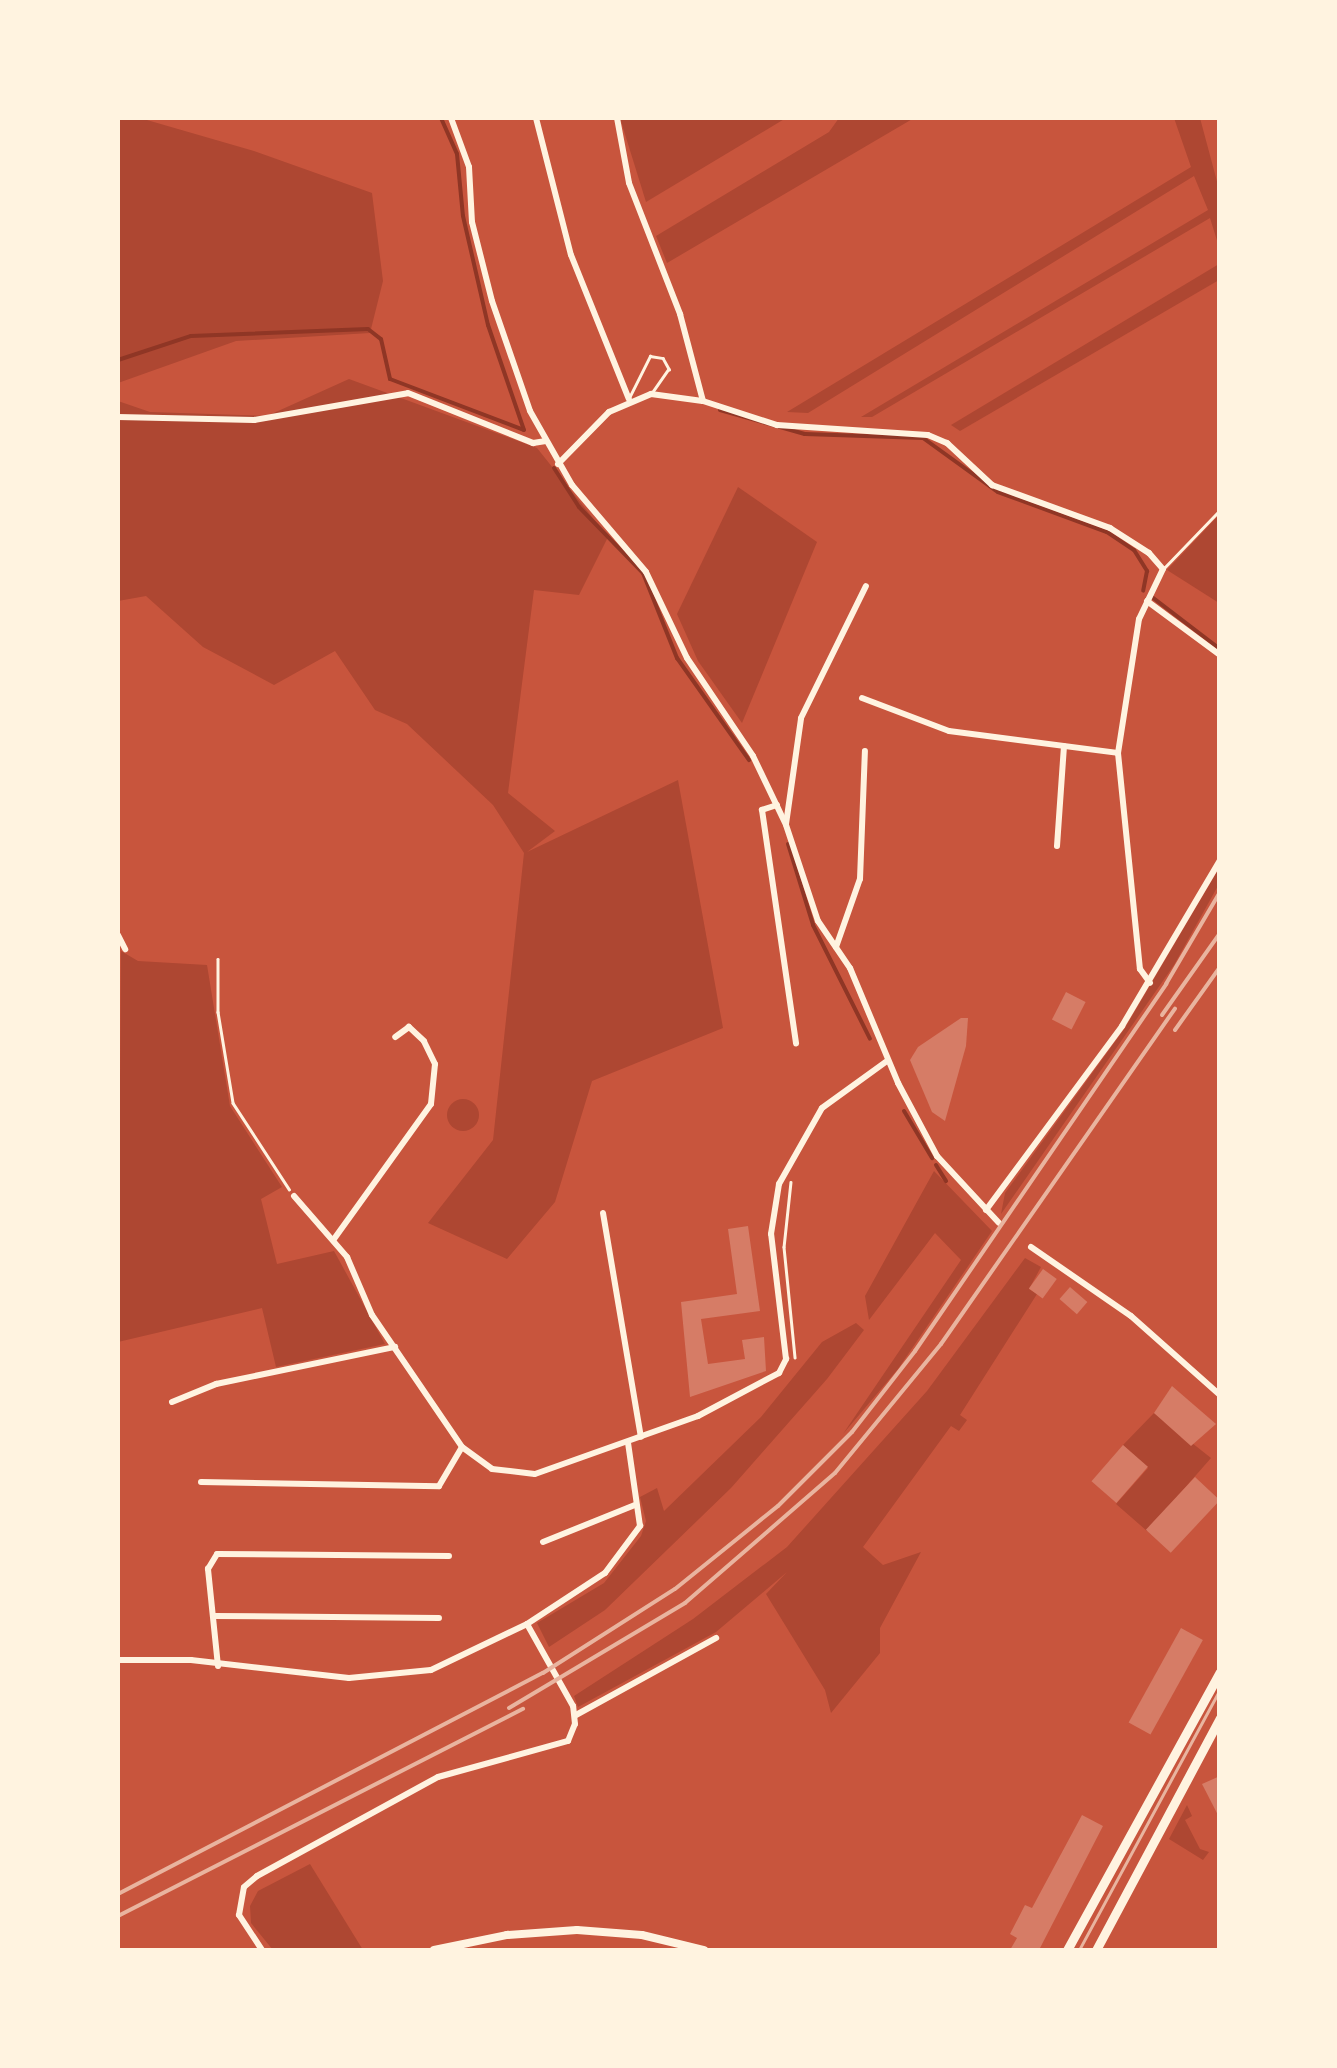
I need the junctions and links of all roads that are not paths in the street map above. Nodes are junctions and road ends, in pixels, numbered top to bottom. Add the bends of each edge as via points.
1 (451, 118) edge
2 (536, 118) edge
3 (617, 118) edge
4 (651, 394) junction
5 (629, 399) junction
6 (702, 401) junction
7 (118, 416) edge
8 (546, 441) junction
9 (558, 464) junction
10 (1220, 510) edge
11 (1163, 569) junction
12 (866, 586) dead end
13 (1147, 601) junction
14 (1220, 656) edge
15 (862, 698) dead end
16 (1064, 746) junction
17 (864, 751) dead end
18 (1118, 753) junction
19 (777, 806) junction
20 (786, 825) junction
21 (1057, 846) dead end
22 (1220, 860) edge
23 (118, 936) edge
24 (836, 946) junction
25 (124, 949) dead end
26 (1150, 983) junction
27 (395, 1037) dead end
28 (796, 1044) dead end
29 (888, 1061) junction
30 (294, 1196) road end
31 (986, 1210) junction
32 (604, 1213) dead end
33 (999, 1223) dead end
34 (334, 1239) junction
35 (1030, 1247) dead end
36 (395, 1347) junction
37 (1220, 1395) edge
38 (172, 1402) dead end
39 (640, 1437) junction
40 (628, 1443) junction
41 (462, 1447) junction
42 (200, 1482) dead end
43 (635, 1504) junction
44 (543, 1542) dead end
45 (448, 1556) dead end
46 (214, 1616) junction
47 (439, 1618) dead end
48 (527, 1624) junction
49 (716, 1638) dead end
50 (118, 1660) edge
51 (218, 1666) junction
52 (1220, 1672) edge
53 (576, 1715) junction
54 (1220, 1718) edge
55 (262, 1950) edge
56 (434, 1950) edge
57 (704, 1950) edge
58 (1067, 1950) edge
59 (1096, 1950) edge

1 - 8 street via 468,168 475,235 503,339
2 - 5 street via 571,256
3 - 6 street via 629,183 680,314
4 - 5 street
4 - 5 lane via 669,369 663,358 642,364
4 - 6 street
5 - 9 street
6 - 11 street via 777,424 928,434 992,485 1110,528
7 - 8 street via 254,420 408,393 533,443
8 - 9 street
9 - 19 street via 646,572 687,658 753,756
10 - 11 lane
11 - 13 street
12 - 20 street via 801,718
13 - 14 street
13 - 18 street via 1132,652
15 - 16 street via 950,731
16 - 18 street
16 - 21 street
17 - 24 street via 860,879
18 - 26 street via 1140,969
19 - 20 street
19 - 28 street via 762,810
20 - 24 street via 818,920
22 - 26 street
23 - 25 street
24 - 29 street
26 - 31 street
27 - 34 street via 409,1027 424,1041 434,1064 431,1104
29 - 31 street via 937,1156
29 - 39 street via 822,1108 779,1184 770,1234 784,1368 698,1416
30 - 34 street
31 - 33 street
32 - 39 street
34 - 36 street
35 - 37 street via 1131,1316
36 - 38 street via 216,1384
36 - 41 street
39 - 40 street
40 - 41 street via 521,1476 492,1469
40 - 43 street
41 - 42 street via 439,1486
43 - 44 street
43 - 48 street via 637,1536 605,1573
45 - 46 street via 217,1554 208,1569
46 - 47 street
46 - 51 street
48 - 51 street via 432,1670 390,1679
48 - 53 street
49 - 53 street
50 - 51 street
52 - 58 main road
53 - 55 street via 560,1747 438,1777 257,1876 244,1887 239,1914
54 - 59 main road
56 - 57 street via 507,1934 576,1930 642,1935

